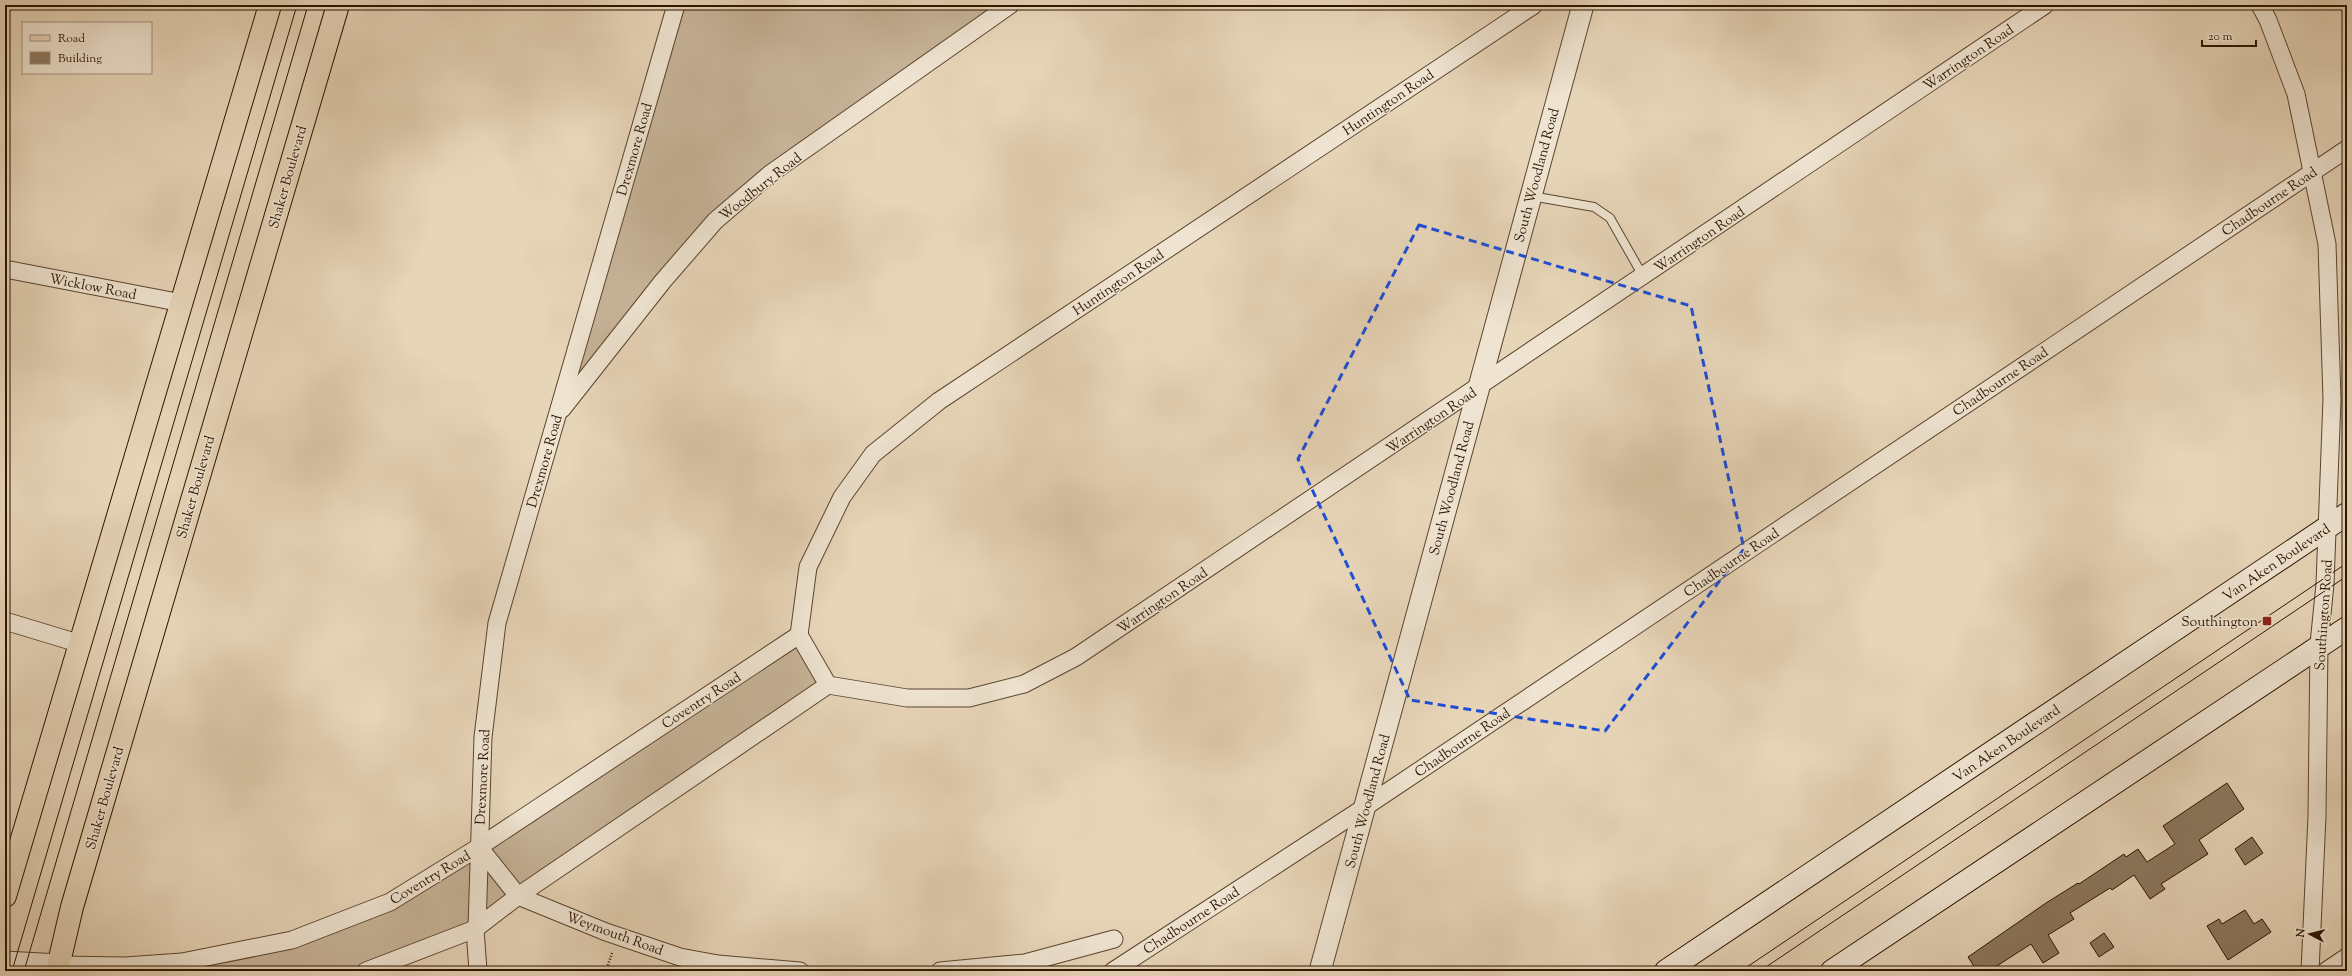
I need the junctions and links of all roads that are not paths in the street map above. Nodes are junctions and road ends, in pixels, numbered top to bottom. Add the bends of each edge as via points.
1 (270, 5) edge
2 (338, 5) edge
3 (676, 5) edge
4 (1010, 5) edge
5 (1534, 5) edge
6 (1583, 5) edge
7 (2045, 5) edge
8 (2260, 5) edge
9 (2347, 149) edge
10 (2313, 172) junction
11 (1531, 196) junction
12 (5, 269) edge
13 (1644, 276) junction
14 (182, 304) junction
15 (1478, 388) junction
16 (556, 416) junction
17 (2347, 514) edge
18 (2328, 527) junction
19 (5, 621) edge
20 (2347, 628) edge
21 (799, 635) junction
22 (81, 644) junction
23 (2319, 644) junction
24 (828, 685) junction
25 (1365, 807) junction
26 (479, 847) junction
27 (5, 896) edge
28 (518, 896) junction
29 (476, 928) junction
30 (1114, 939) dead end
31 (2347, 957) edge
32 (5, 962) edge
33 (1031, 967) edge
34 (58, 968) edge
35 (366, 971) edge
36 (478, 971) edge
37 (800, 971) edge
38 (940, 971) edge
39 (1113, 971) edge
40 (1320, 971) edge
41 (1666, 971) edge
42 (1832, 971) edge
43 (2310, 971) edge
44 (2326, 971) edge

1 - 14 main road
2 - 34 main road, Shaker Boulevard via 72,906
3 - 16 street, Drexmore Road
4 - 16 street, Woodbury Road via 770,174 715,221 663,281
5 - 21 street, Huntington Road via 939,401 873,454 842,497 808,567
6 - 11 street, South Woodland Road
7 - 13 street, Warrington Road
8 - 10 street, Southington Road via 2296,94
9 - 10 street, Chadbourne Road
10 - 18 street, Southington Road via 2327,244 2332,399
10 - 25 street, Chadbourne Road
11 - 13 lane via 1594,207 1603,212 1610,218
11 - 15 street, South Woodland Road
12 - 14 street, Wicklow Road
13 - 15 street, Warrington Road via 1502,368
14 - 22 main road
15 - 24 street, Warrington Road via 1076,657 1024,684 969,698 915,698
15 - 25 street, South Woodland Road
16 - 26 street, Drexmore Road via 497,623 483,737
17 - 18 main road, Van Aken Boulevard
18 - 23 street, Southington Road
18 - 41 main road, Van Aken Boulevard
19 - 22 street
20 - 23 main road
21 - 24 street
21 - 26 street, Coventry Road
22 - 27 main road
23 - 42 main road
23 - 43 street, Southington Road via 2317,816
24 - 28 street
25 - 39 street, Chadbourne Road
25 - 40 street, South Woodland Road
26 - 28 street, Weymouth Road
26 - 29 street, Drexmore Road
26 - 34 street, Coventry Road via 390,902 292,940 182,962
28 - 29 street
28 - 37 street, Weymouth Road via 606,932 680,957 718,964
29 - 35 street
29 - 36 street, Drexmore Road
30 - 33 street
31 - 44 street
32 - 34 street, Coventry Road
33 - 38 street

